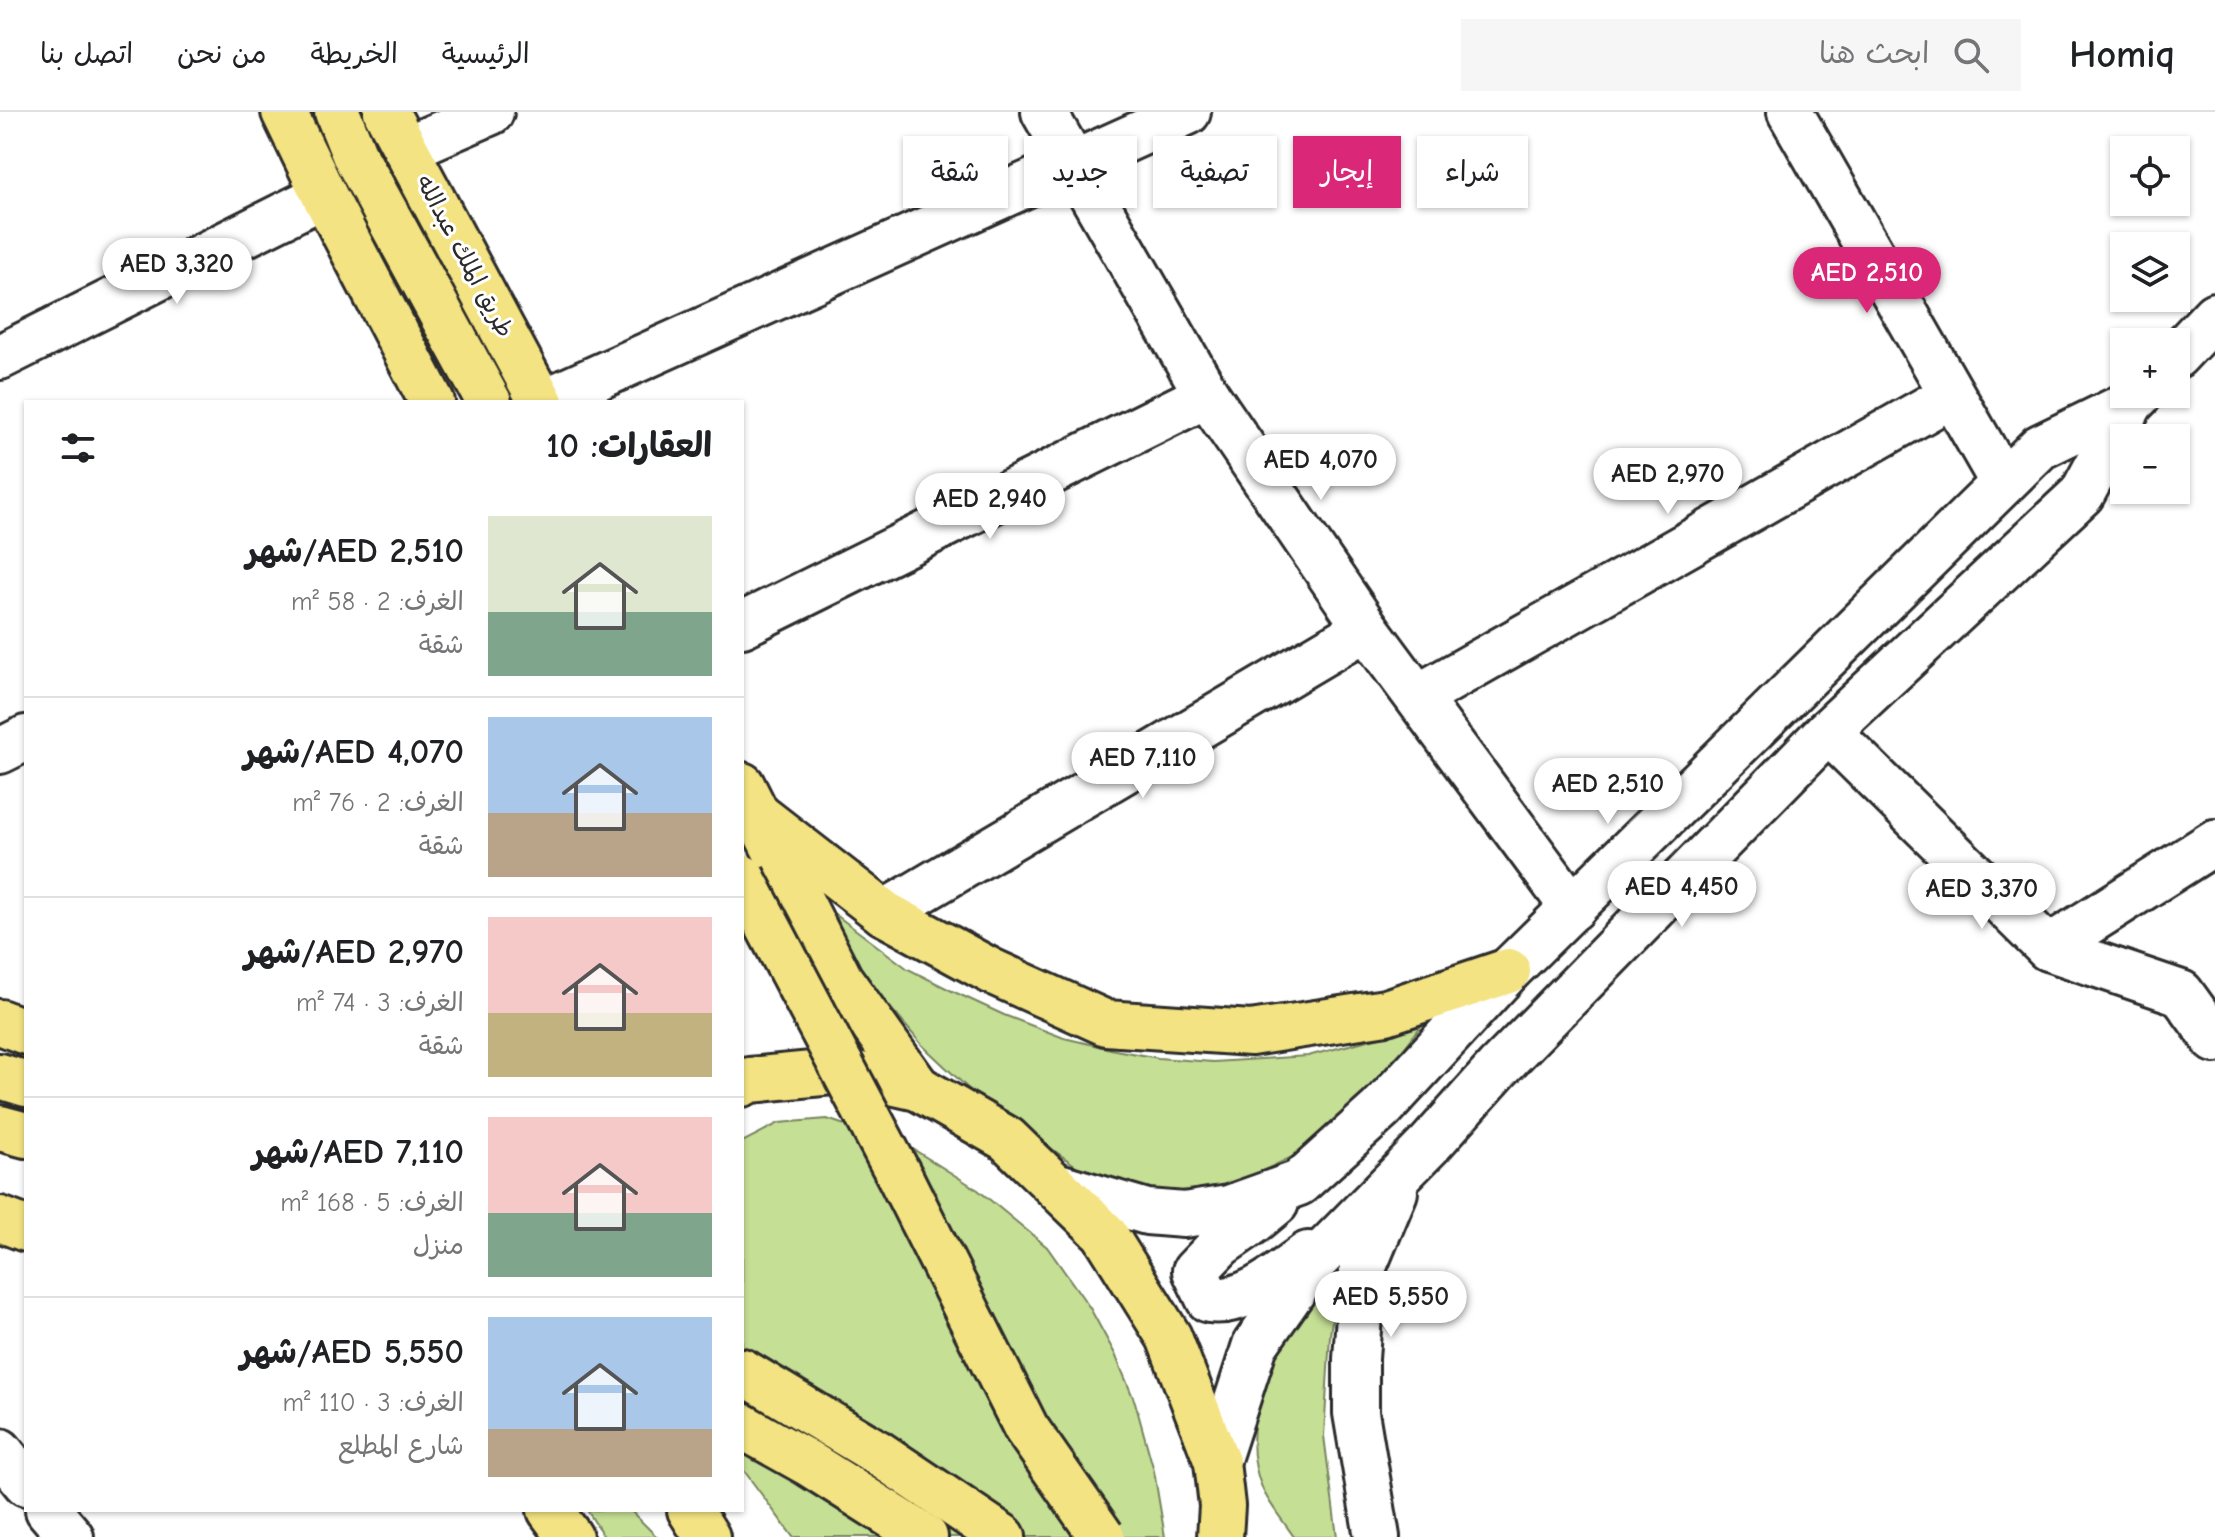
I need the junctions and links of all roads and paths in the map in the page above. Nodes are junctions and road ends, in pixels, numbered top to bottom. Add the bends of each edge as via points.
1 (284, 112) edge
2 (337, 112) edge
3 (491, 112) edge
4 (1044, 112) edge
5 (1188, 112) edge
6 (1790, 112) edge
7 (397, 130) edge
8 (1058, 136) edge
9 (1133, 136) edge
10 (1024, 184) edge
11 (324, 195) junction
12 (1099, 208) edge
13 (2215, 315) edge
14 (2190, 341) edge
15 (0, 357) edge
16 (1207, 395) junction
17 (1952, 395) junction
18 (431, 400) edge
19 (488, 400) edge
20 (541, 400) edge
21 (546, 400) edge
22 (2116, 408) edge
23 (2130, 408) edge
24 (2003, 483) junction
25 (744, 624) edge
26 (1366, 628) junction
27 (1418, 697) junction
28 (1828, 731) junction
29 (24, 739) edge
30 (0, 751) edge
31 (750, 800) edge
32 (2215, 842) edge
33 (744, 881) edge
34 (1573, 908) junction
35 (884, 913) junction
36 (2048, 948) junction
37 (1508, 971) junction
38 (0, 1016) edge
39 (0, 1022) edge
40 (24, 1022) edge
41 (24, 1031) edge
42 (2215, 1040) edge
43 (0, 1076) edge
44 (24, 1083) edge
45 (744, 1083) edge
46 (918, 1088) junction
47 (0, 1128) edge
48 (24, 1134) edge
49 (1430, 1144) junction
50 (1299, 1183) junction
51 (1055, 1185) junction
52 (1351, 1223) junction
53 (744, 1372) edge
54 (744, 1427) edge
55 (0, 1451) edge
56 (1217, 1462) junction
57 (24, 1481) edge
58 (50, 1512) edge
59 (551, 1512) edge
60 (1230, 1527) edge
61 (71, 1537) edge
62 (570, 1537) edge
63 (925, 1537) edge
64 (1003, 1537) edge
65 (1102, 1537) edge
66 (1377, 1537) edge

1 - 11 main road
2 - 19 main road via 354,154
3 - 7 street
4 - 8 street
5 - 9 street
6 - 17 street
7 - 20 main road, طريق الملك عبدالله
10 - 21 street
11 - 15 street
11 - 18 main road
12 - 16 street
13 - 14 street
16 - 25 street
16 - 26 street
17 - 24 street
17 - 27 street
22 - 24 street via 2040,447
23 - 28 street via 2082,494
24 - 34 street
26 - 27 street
26 - 35 street
27 - 34 street
28 - 36 street
28 - 49 street
29 - 30 street
31 - 35 main road
31 - 46 main road via 840,979
32 - 36 street
33 - 65 main road, bridge via 1026,1428
34 - 37 street
35 - 37 main road via 991,971 1106,1023 1251,1033 1386,1012
36 - 42 street via 2181,993
37 - 50 street via 1381,1109
38 - 40 main road
39 - 41 main road
43 - 44 main road
45 - 46 main road via 843,1071
46 - 51 main road via 1007,1139
47 - 48 main road
49 - 52 street
49 - 66 street via 1390,1199 1362,1271 1356,1413
50 - 51 street via 1229,1208 1184,1215 1147,1212
50 - 52 street via 1195,1271 1209,1300 1226,1302 1266,1284
51 - 56 main road via 1104,1233 1169,1337
52 - 56 street via 1312,1264 1255,1345
53 - 64 main road
54 - 63 main road
55 - 57 street
56 - 60 main road
58 - 61 street
59 - 62 main road

